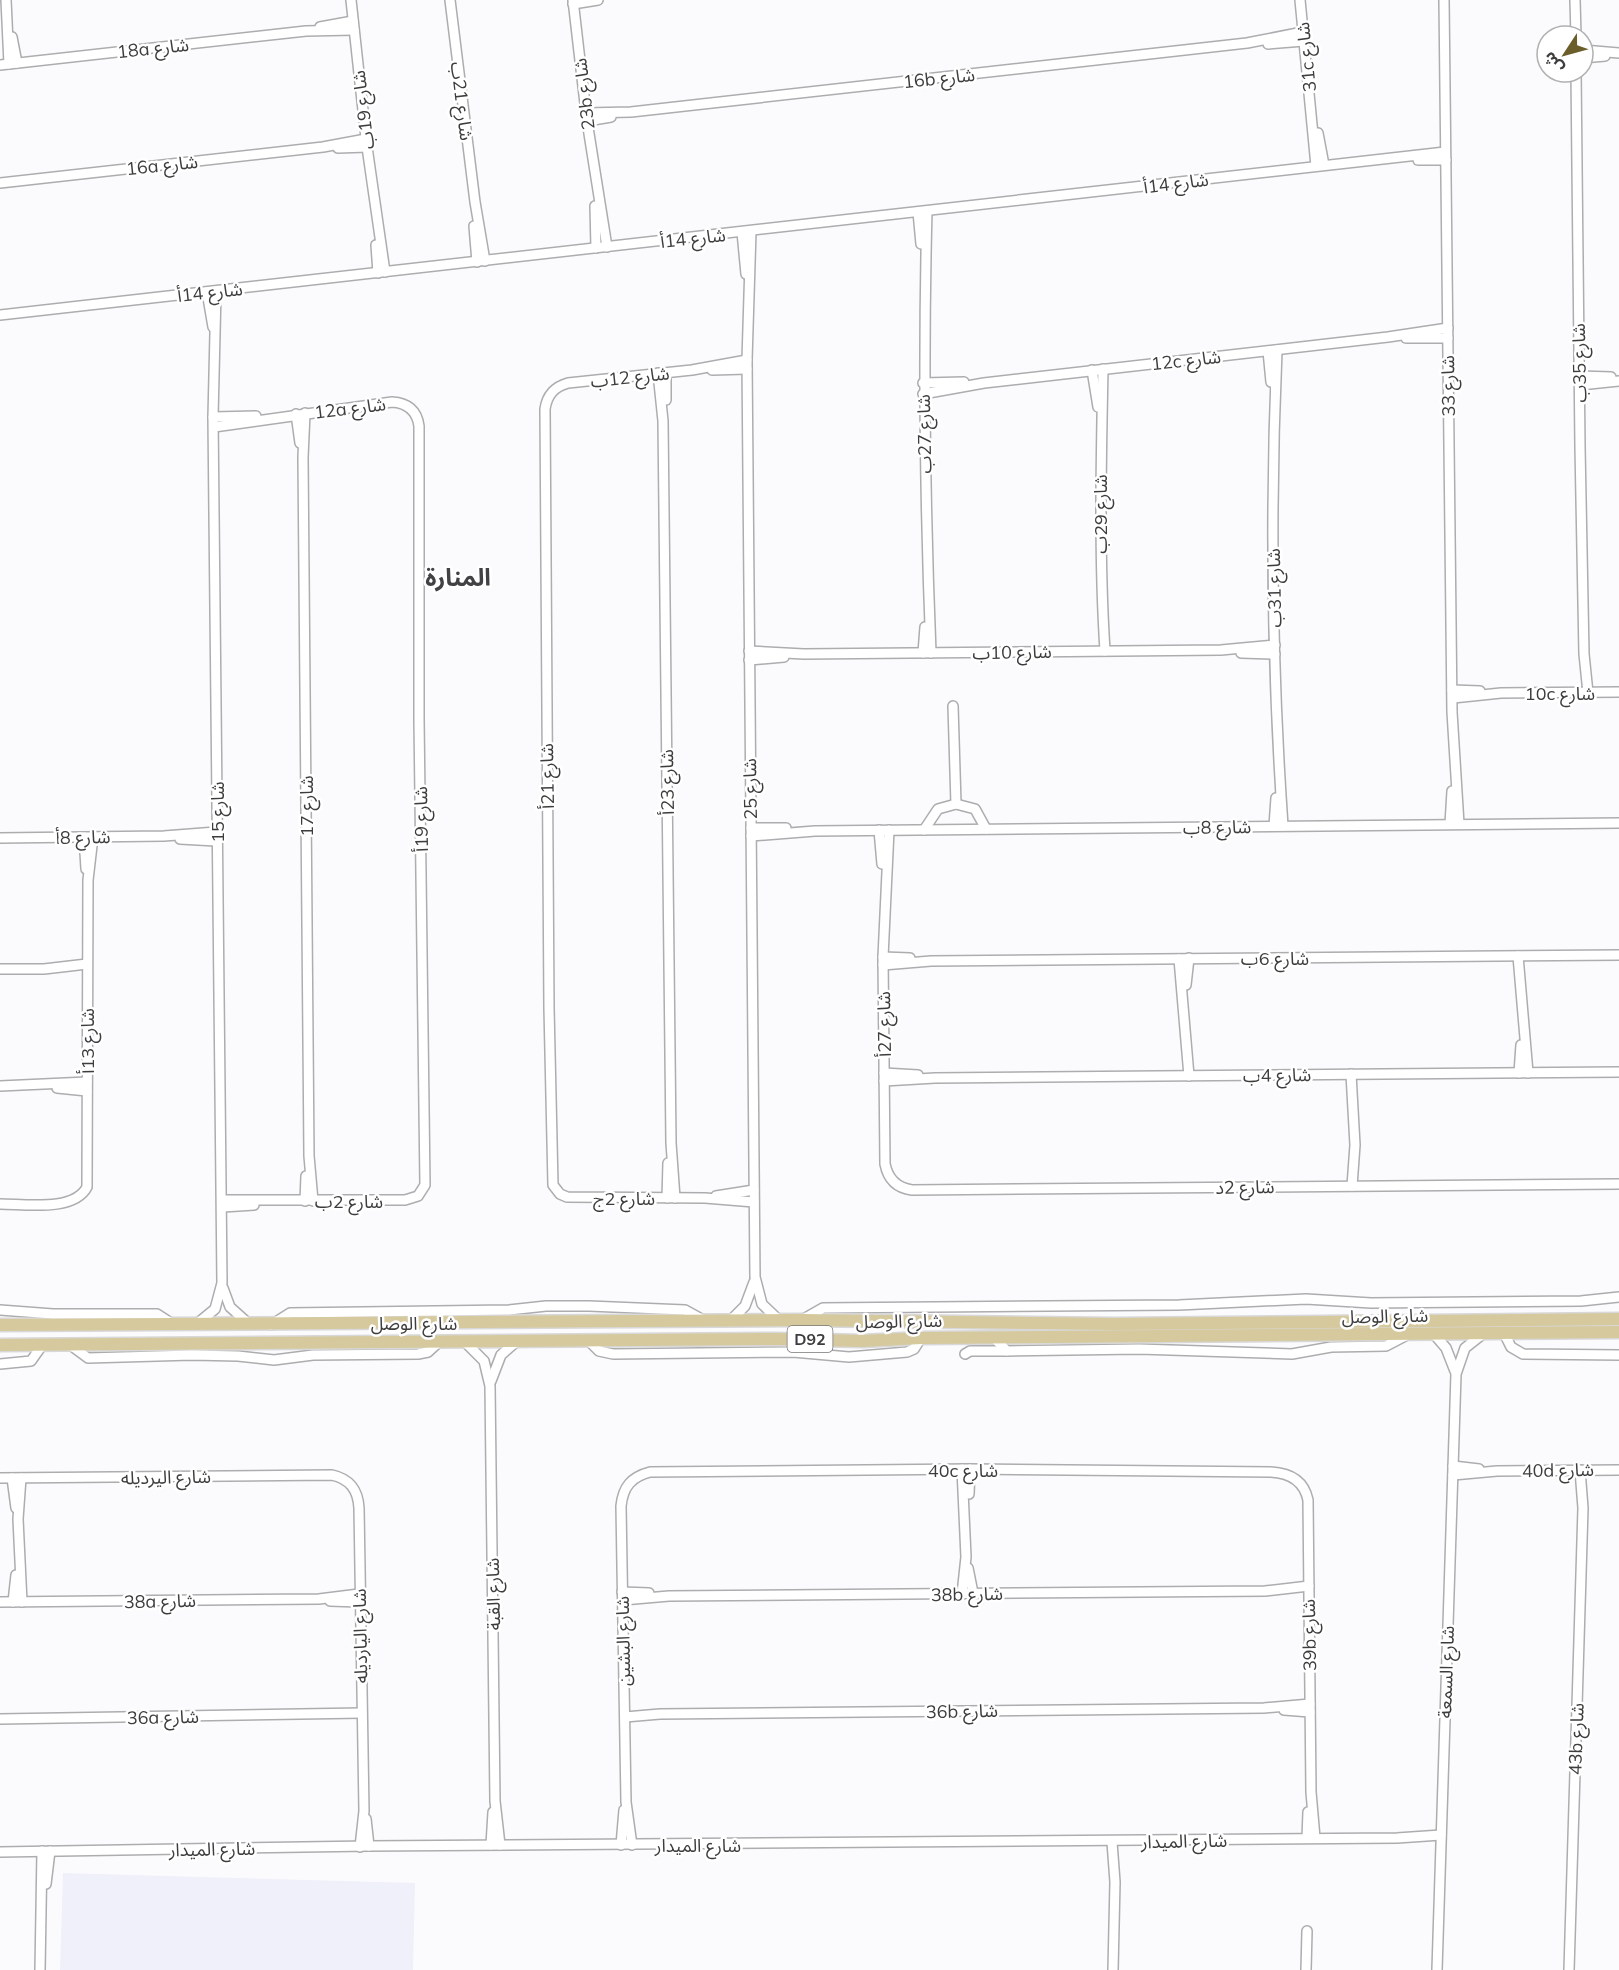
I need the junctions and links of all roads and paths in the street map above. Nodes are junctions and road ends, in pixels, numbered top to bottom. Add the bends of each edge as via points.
1 (6, 0) edge
2 (351, 0) edge
3 (450, 0) edge
4 (598, 0) edge
5 (1300, 0) edge
6 (1444, 0) edge
7 (1575, 0) edge
8 (573, 2) edge
9 (1576, 24) edge
10 (353, 25) junction
11 (1304, 37) junction
12 (1595, 51) edge
13 (1619, 54) edge
14 (1595, 57) edge
15 (8, 64) edge
16 (1576, 84) edge
17 (586, 117) junction
18 (367, 143) junction
19 (1446, 156) junction
20 (1320, 166) junction
21 (0, 183) edge
22 (922, 212) junction
23 (746, 232) junction
24 (602, 248) junction
25 (481, 261) junction
26 (382, 272) junction
27 (212, 291) junction
28 (0, 315) edge
29 (1448, 328) junction
30 (1388, 337) junction
31 (1448, 338) junction
32 (1272, 350) junction
33 (747, 364) junction
34 (1102, 369) junction
35 (1092, 370) junction
36 (662, 373) junction
37 (1619, 379) edge
38 (1580, 380) junction
39 (568, 383) joint
40 (923, 383) junction
41 (984, 383) junction
42 (923, 394) junction
43 (301, 413) junction
44 (213, 417) junction
45 (268, 418) junction
46 (1100, 421) junction
47 (419, 426) joint
48 (214, 427) junction
49 (1275, 649) junction
50 (1102, 651) junction
51 (927, 653) junction
52 (749, 656) junction
53 (1619, 692) edge
54 (1585, 693) junction
55 (1453, 694) junction
56 (953, 706) dead end
57 (956, 804) junction
58 (1619, 823) edge
59 (1455, 824) junction
60 (1278, 826) junction
61 (986, 829) junction
62 (884, 830) junction
63 (924, 830) junction
64 (751, 832) junction
65 (89, 837) junction
66 (216, 837) junction
67 (0, 838) edge
68 (1619, 955) edge
69 (1522, 956) junction
70 (1184, 958) junction
71 (883, 961) junction
72 (87, 968) junction
73 (0, 969) edge
74 (1619, 1072) edge
75 (1523, 1073) junction
76 (1355, 1074) junction
77 (1185, 1076) junction
78 (884, 1077) junction
79 (0, 1086) edge
80 (87, 1086) junction
81 (885, 1164) joint
82 (552, 1180) joint
83 (1619, 1184) edge
84 (1356, 1186) junction
85 (754, 1190) junction
86 (671, 1198) junction
87 (705, 1198) junction
88 (405, 1200) joint
89 (309, 1201) junction
90 (754, 1202) junction
91 (0, 1204) edge
92 (222, 1204) junction
93 (755, 1277) junction
94 (222, 1283) junction
95 (1619, 1297) edge
96 (0, 1310) edge
97 (1619, 1319) edge
98 (802, 1320) junction
99 (730, 1321) junction
100 (780, 1321) junction
101 (195, 1325) junction
102 (250, 1325) junction
103 (0, 1326) edge
104 (176, 1326) junction
105 (1619, 1332) edge
106 (1411, 1333) junction
107 (1485, 1333) junction
108 (1504, 1333) junction
109 (1434, 1334) junction
110 (993, 1337) junction
111 (440, 1341) junction
112 (464, 1341) junction
113 (519, 1341) junction
114 (43, 1344) junction
115 (69, 1344) junction
116 (0, 1345) edge
117 (1007, 1351) junction
118 (965, 1354) dead end
119 (1619, 1356) edge
120 (0, 1364) edge
121 (1456, 1374) junction
122 (490, 1386) junction
123 (966, 1469) junction
124 (1584, 1470) junction
125 (1619, 1470) edge
126 (1453, 1471) junction
127 (332, 1475) joint
128 (0, 1478) edge
129 (17, 1478) junction
130 (1298, 1480) joint
131 (629, 1482) joint
132 (966, 1557) junction
133 (1309, 1590) junction
134 (973, 1593) junction
135 (963, 1594) junction
136 (622, 1596) junction
137 (359, 1598) junction
138 (0, 1602) edge
139 (18, 1602) junction
140 (1310, 1708) junction
141 (625, 1713) junction
142 (362, 1717) junction
143 (0, 1719) edge
144 (626, 1802) junction
145 (1311, 1838) junction
146 (1441, 1838) junction
147 (1116, 1842) junction
148 (495, 1845) junction
149 (621, 1845) junction
150 (632, 1845) junction
151 (365, 1846) junction
152 (46, 1851) junction
153 (0, 1852) edge
154 (1307, 1931) dead end
155 (40, 1970) edge
156 (1113, 1970) edge
157 (1306, 1970) edge
158 (1437, 1970) edge
159 (1569, 1970) edge

1 - 15 street
2 - 10 street, شارع 19ب
3 - 25 street, شارع 21ب
4 - 8 street
5 - 11 street, 31c شارع
6 - 19 street, شارع 33
7 - 9 street
8 - 17 street, 23b شارع
10 - 15 street, 18a شارع
10 - 18 street, شارع 19ب
11 - 17 street, 16b شارع
11 - 20 street, 31c شارع
12 - 13 street
13 - 14 street
16 - 38 street, شارع 35ب
17 - 24 street, 23b شارع
18 - 21 street, 16a شارع
18 - 26 street, شارع 19ب
19 - 20 street, شارع 14أ
19 - 29 street, شارع 33
20 - 22 street, شارع 14أ
22 - 23 street, شارع 14أ
22 - 40 street, شارع 27ب
23 - 24 street, شارع 14أ
23 - 33 street, شارع 25
24 - 25 street, شارع 14أ
25 - 26 street, شارع 14أ
26 - 27 street, شارع 14أ
27 - 28 street, شارع 14أ
27 - 44 street, شارع 15 via 216,341
29 - 30 street, 12c شارع
29 - 31 street, شارع 33
30 - 31 street, 12c شارع
30 - 32 street, 12c شارع
31 - 55 street, شارع 33
32 - 34 street, 12c شارع
32 - 49 street, شارع 31ب
33 - 36 street, شارع 12ب
33 - 52 street, شارع 25
34 - 35 street, 12c شارع
34 - 46 street, شارع 29ب
35 - 41 street, 12c شارع
35 - 46 street, شارع 29ب
36 - 39 street, شارع 12ب
36 - 86 street, شارع 23أ
37 - 38 street
38 - 54 street, شارع 35ب
39 - 82 street, شارع 21أ via 553,391 545,410
40 - 41 street, 12c شارع
40 - 42 street, شارع 27ب
41 - 42 street, 12c شارع
42 - 51 street, شارع 27ب
43 - 45 street, 12a شارع
43 - 47 street, 12a شارع via 397,402 411,409
43 - 89 street, شارع 17
44 - 45 street, 12a شارع
44 - 48 street, شارع 15
45 - 48 street, 12a شارع
46 - 50 street, شارع 29ب
47 - 88 street, شارع 19أ via 419,720 427,1180 421,1193
48 - 66 street, شارع 15
49 - 50 street, شارع 10ب
49 - 60 street, شارع 31ب
50 - 51 street, شارع 10ب
51 - 52 street, شارع 10ب
52 - 64 street, شارع 25
53 - 54 street, 10c شارع
54 - 55 street, 10c شارع
55 - 59 street, شارع 33
56 - 57 street
57 - 61 street via 975,809
57 - 63 street via 938,809
58 - 59 street, شارع 8ب
59 - 60 street, شارع 8ب
60 - 61 street, شارع 8ب
61 - 63 street, شارع 8ب
62 - 63 street, شارع 8ب
62 - 64 street, شارع 8ب
62 - 71 street, شارع 27أ
64 - 85 street, شارع 25
65 - 66 street, شارع 8أ
65 - 67 street, شارع 8أ
65 - 72 street, شارع 13أ
66 - 92 street, شارع 15
68 - 69 street, شارع 6ب
69 - 70 street, شارع 6ب
69 - 75 street
70 - 71 street, شارع 6ب
70 - 77 street
71 - 78 street, شارع 27أ
72 - 73 street
72 - 80 street, شارع 13أ
74 - 75 street, شارع 4ب
75 - 76 street, شارع 4ب
76 - 77 street, شارع 4ب
76 - 84 street
77 - 78 street, شارع 4ب
78 - 81 street, شارع 27أ
79 - 80 street
80 - 91 street, شارع 13أ via 88,1182 78,1199 66,1203
81 - 84 street, شارع 2د via 892,1181 912,1190
82 - 86 street, شارع 2ج via 556,1190 567,1197
83 - 84 street, شارع 2د
85 - 87 street, شارع 2ج
85 - 90 street, شارع 25
86 - 87 street, شارع 2ج
87 - 90 street, شارع 2ج
88 - 89 street, شارع 2ب
89 - 92 street, شارع 2ب
90 - 93 street, شارع 25
92 - 94 street, شارع 15
93 - 99 street, شارع 25 via 748,1302
93 - 100 street, شارع 25 via 762,1304
94 - 101 street, شارع 15 via 215,1309
94 - 102 street, شارع 15 via 230,1307
95 - 98 street via 1581,1301 1371,1303 1306,1299 1179,1305 824,1308
96 - 104 street via 157,1314
97 - 98 main road, شارع الوصل / D92 via 1113,1324
98 - 100 main road, شارع الوصل / D92
99 - 100 main road, شارع الوصل / D92
99 - 102 main road, شارع الوصل / D92
101 - 102 main road, شارع الوصل / D92
101 - 104 main road, شارع الوصل / D92
103 - 104 main road, شارع الوصل / D92
105 - 108 main road, شارع الوصل / D92
106 - 109 main road, شارع الوصل / D92
106 - 110 main road, شارع الوصل / D92
106 - 117 street via 1386,1346 1331,1347 1292,1354 1139,1349
107 - 108 main road, شارع الوصل / D92
107 - 109 main road, شارع الوصل / D92
107 - 121 street, شارع السمعة via 1465,1348
108 - 119 street via 1511,1347 1523,1354
109 - 121 street, شارع السمعة via 1450,1356
110 - 113 main road, شارع الوصل / D92
110 - 117 street
111 - 112 main road, شارع الوصل / D92
111 - 115 main road, شارع الوصل / D92
111 - 115 street via 428,1352 418,1354 306,1355 274,1360 192,1355 88,1358
112 - 113 main road, شارع الوصل / D92
112 - 122 street, شارع القبة via 484,1361
113 - 122 street, شارع القبة via 498,1360
114 - 115 main road, شارع الوصل / D92
114 - 116 main road, شارع الوصل / D92
114 - 120 street via 31,1361
117 - 118 street
121 - 126 street, شارع السمعة
122 - 148 street, شارع القبة
123 - 130 street, 40c شارع via 1271,1472
123 - 131 street, 40c شارع via 650,1472
123 - 132 street
124 - 125 street, 40d شارع
124 - 126 street, 40d شارع
124 - 159 street, 43b شارع
126 - 146 street, شارع السمعة
127 - 129 street, شارع اليرديله
127 - 137 street, شارع اليارديله via 349,1483 359,1501
128 - 129 street, شارع اليرديله
129 - 139 street
130 - 133 street, 39b شارع via 1308,1500
131 - 136 street, شارع البشين via 621,1506
132 - 134 street
132 - 135 street
133 - 134 street, 38b شارع
133 - 140 street, 39b شارع
134 - 135 street, 38b شارع
135 - 136 street, 38b شارع
136 - 141 street, شارع البشين
137 - 139 street, 38a شارع
137 - 142 street, شارع اليارديله
138 - 139 street, 38a شارع
140 - 141 street, 36b شارع
140 - 145 street, 39b شارع
141 - 144 street, شارع البشين
142 - 143 street, 36a شارع
142 - 151 street, شارع اليارديله
144 - 149 street, شارع البشين
144 - 150 street, شارع البشين
145 - 146 street, شارع الميدار
145 - 147 street, شارع الميدار
146 - 158 street, شارع السمعة
147 - 150 street, شارع الميدار
147 - 156 street
148 - 149 street, شارع الميدار
148 - 151 street, شارع الميدار
149 - 150 street, شارع الميدار
151 - 152 street, شارع الميدار
152 - 153 street, شارع الميدار
152 - 155 street
154 - 157 street

